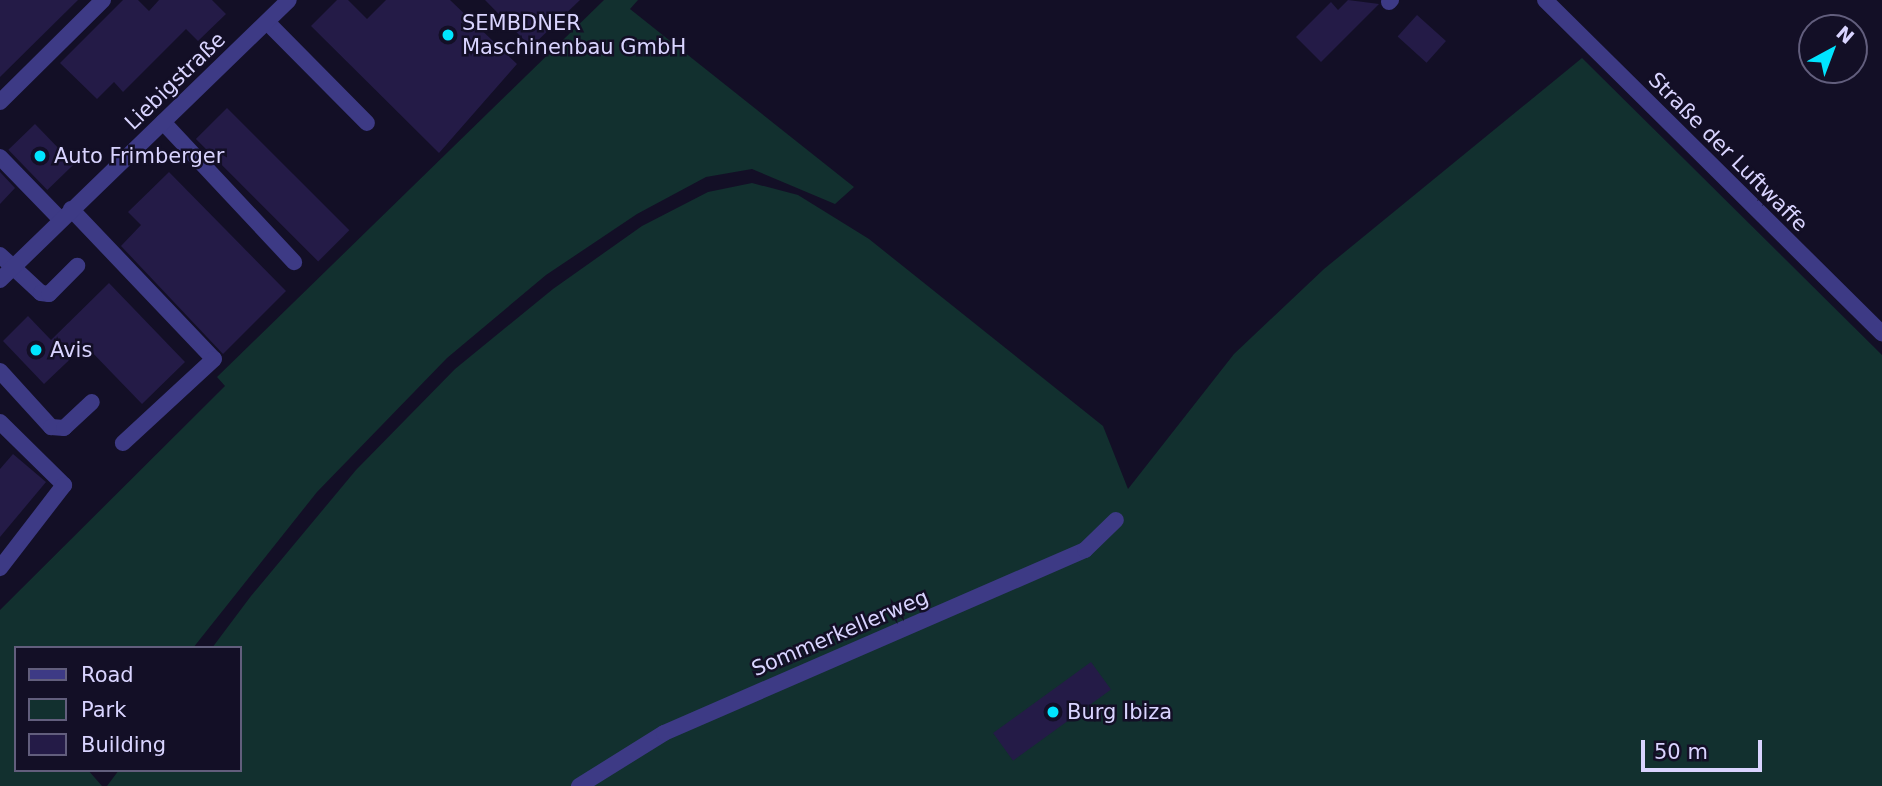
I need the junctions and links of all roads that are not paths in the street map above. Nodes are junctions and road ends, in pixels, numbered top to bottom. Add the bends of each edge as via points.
1 (103, 0) edge
2 (289, 0) edge
3 (1545, 0) edge
4 (267, 22) junction
5 (0, 102) edge
6 (163, 122) junction
7 (367, 123) dead end
8 (0, 157) edge
9 (65, 214) junction
10 (6, 261) edge
11 (294, 262) dead end
12 (77, 266) dead end
13 (0, 280) edge
14 (1882, 333) edge
15 (0, 371) edge
16 (92, 402) dead end
17 (0, 422) edge
18 (124, 443) dead end
19 (1116, 520) dead end
20 (0, 568) edge
21 (579, 786) edge

1 - 5 street
2 - 4 street, Liebigstraße
3 - 14 street, Straße der Luftwaffe
4 - 6 street, Liebigstraße
4 - 7 street
6 - 9 street, Liebigstraße
6 - 11 street
8 - 9 street
9 - 10 street, Liebigstraße
9 - 18 street via 214,359
10 - 12 street via 37,291 49,294
10 - 13 street, Liebigstraße
15 - 16 street via 51,427 64,428
17 - 20 street via 64,485
19 - 21 street, Sommerkellerweg via 1085,550 664,733

